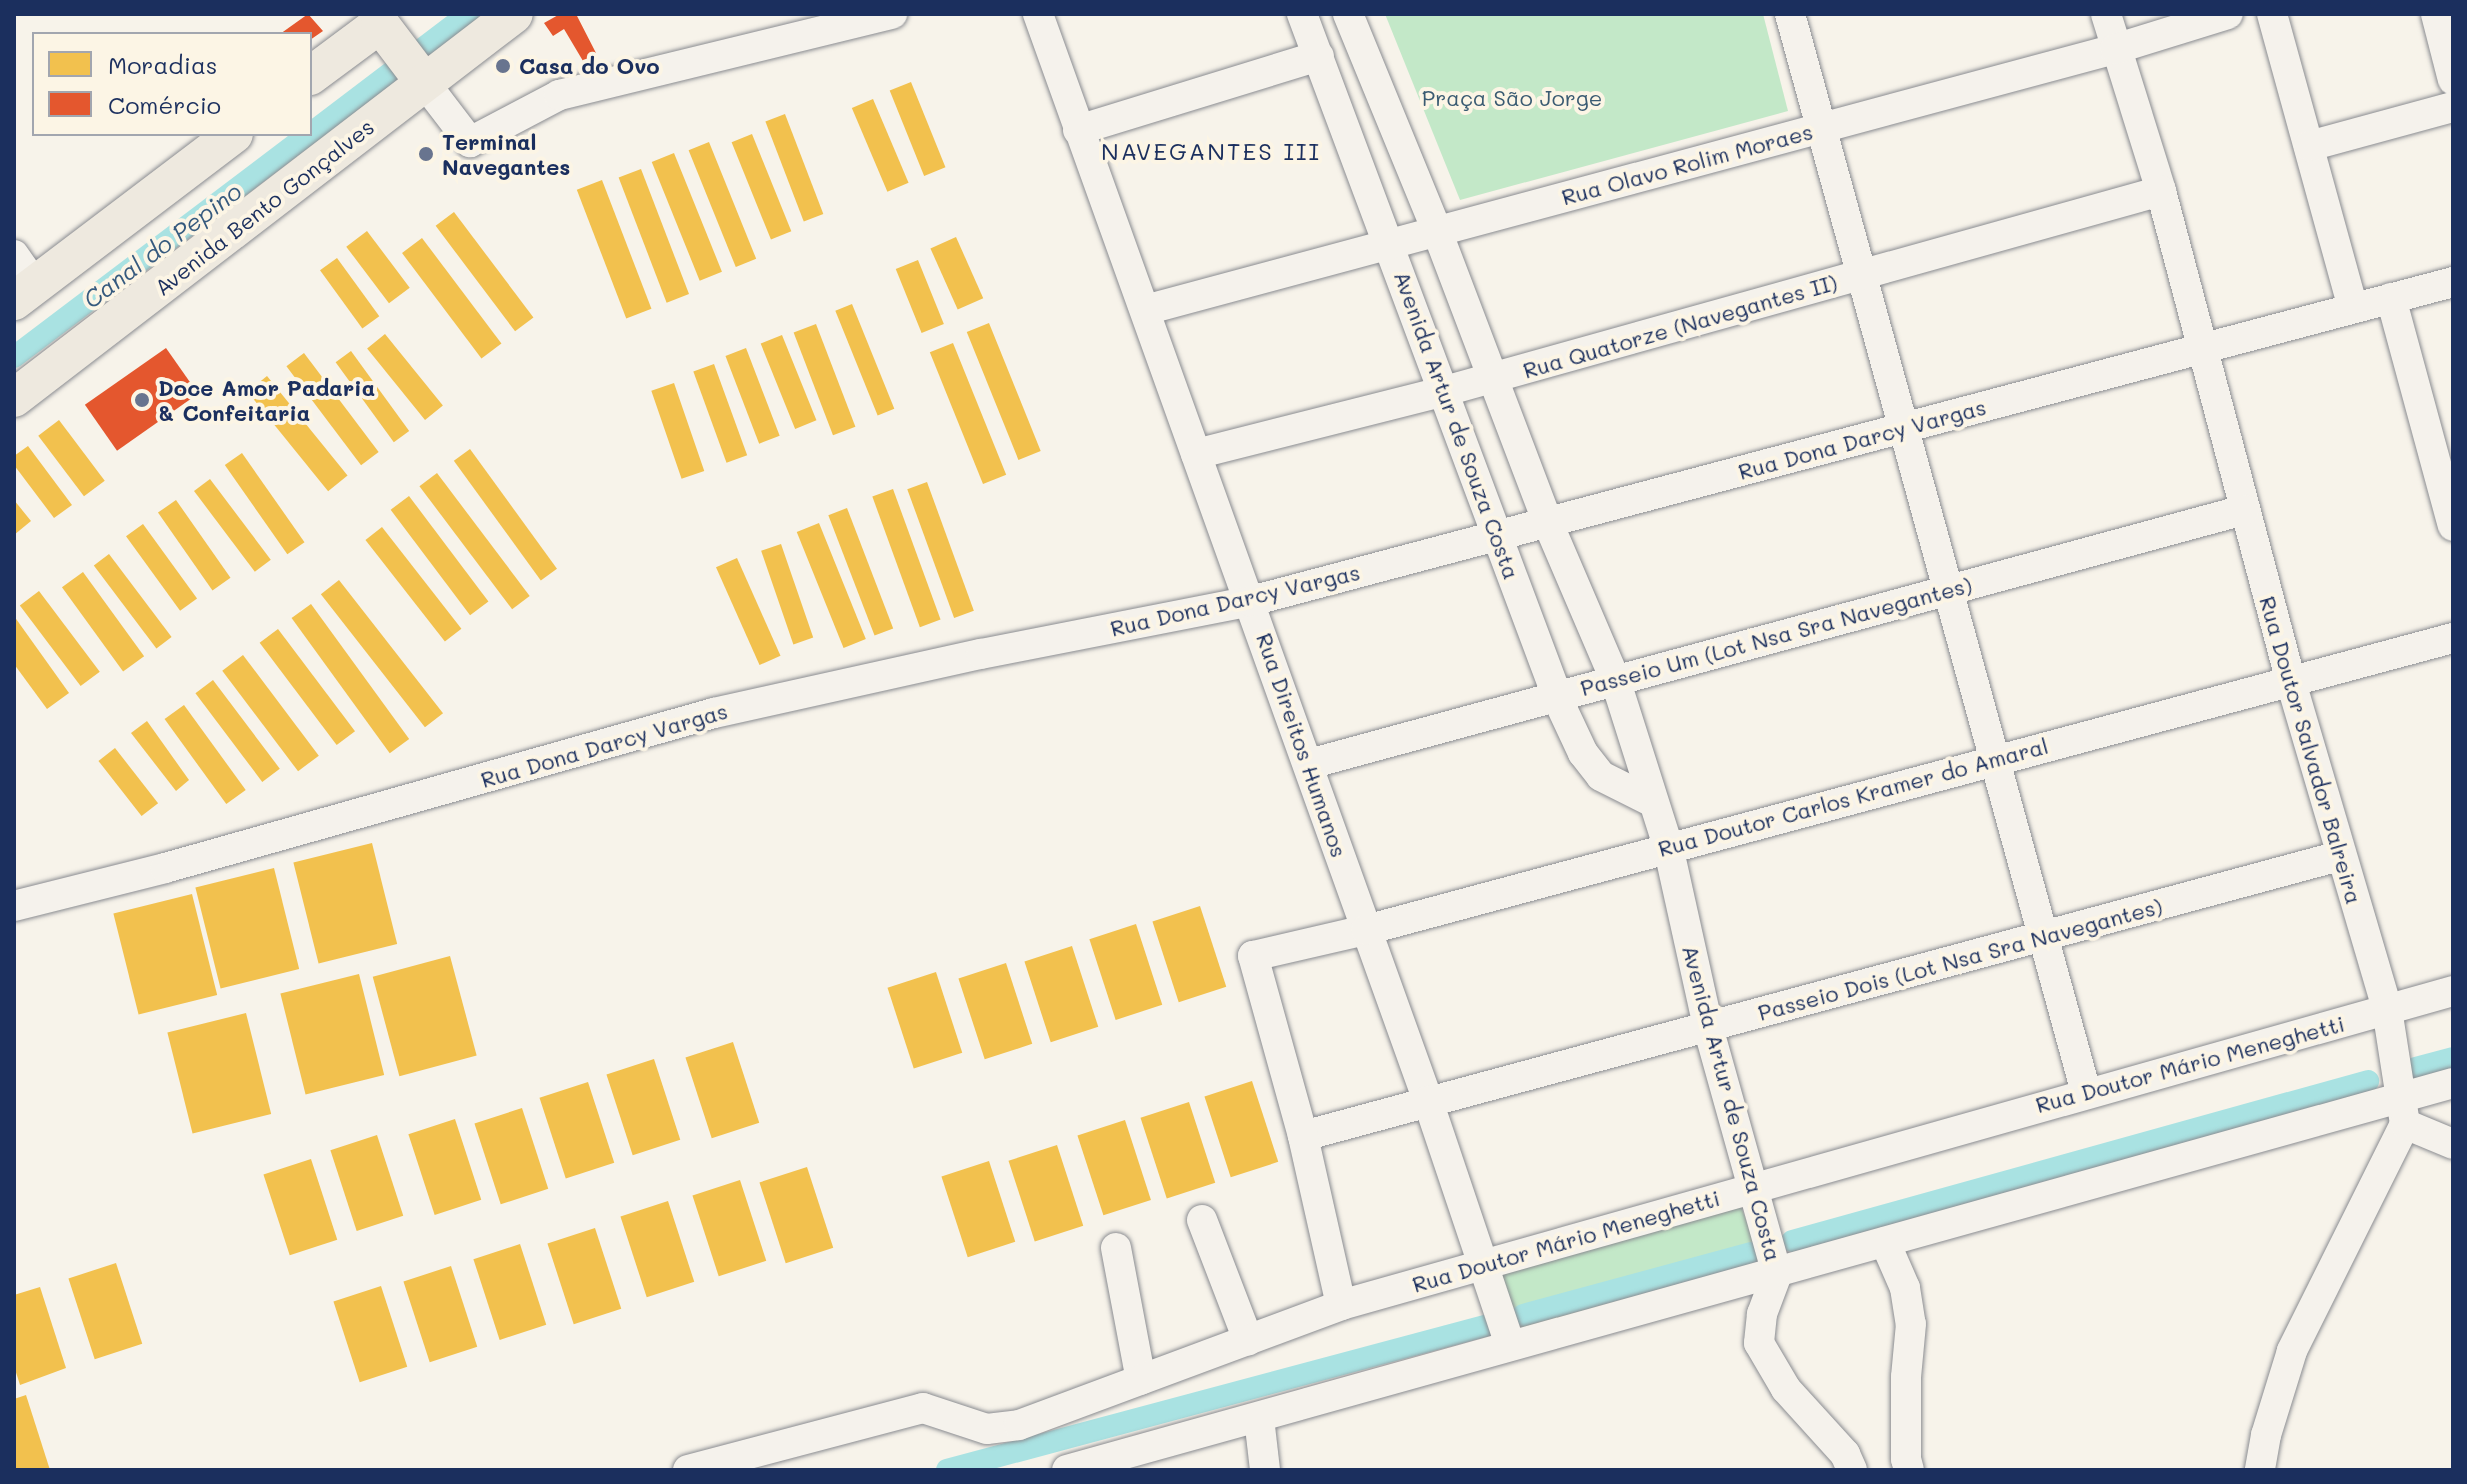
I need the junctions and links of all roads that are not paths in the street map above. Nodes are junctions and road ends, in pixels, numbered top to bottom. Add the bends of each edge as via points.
1 (514, 14) edge
2 (892, 14) edge
3 (1038, 14) edge
4 (1303, 14) edge
5 (1348, 14) edge
6 (1790, 14) edge
7 (2106, 14) edge
8 (2228, 14) edge
9 (2272, 14) edge
10 (2436, 14) edge
11 (380, 25) edge
12 (2115, 49) junction
13 (1319, 56) junction
14 (312, 75) edge
15 (415, 79) junction
16 (2453, 80) edge
17 (1386, 107) junction
18 (2453, 107) edge
19 (1345, 125) junction
20 (1821, 128) junction
21 (1078, 130) junction
22 (231, 136) edge
23 (2309, 146) junction
24 (2161, 191) junction
25 (1437, 231) junction
26 (1391, 244) junction
27 (1862, 275) junction
28 (21, 280) edge
29 (2453, 282) edge
30 (2391, 298) junction
31 (2353, 308) junction
32 (1145, 310) junction
33 (2204, 349) junction
34 (1490, 379) junction
35 (1445, 391) junction
36 (14, 398) edge
37 (1904, 428) junction
38 (1196, 454) junction
39 (2244, 510) junction
40 (1548, 523) junction
41 (2453, 526) edge
42 (1498, 536) junction
43 (1948, 590) junction
44 (1251, 601) junction
45 (2453, 638) edge
46 (1615, 679) junction
47 (2291, 682) junction
48 (1995, 759) junction
49 (1309, 764) junction
50 (1653, 802) junction
51 (1668, 846) junction
52 (2339, 856) junction
53 (14, 906) edge
54 (1366, 930) junction
55 (2043, 936) junction
56 (2453, 991) edge
57 (2387, 1009) junction
58 (1708, 1027) junction
59 (2453, 1083) edge
60 (2086, 1092) junction
61 (1428, 1101) junction
62 (2404, 1110) junction
63 (1303, 1136) junction
64 (2453, 1144) edge
65 (1750, 1188) junction
66 (1202, 1220) dead end
67 (1885, 1242) junction
68 (1116, 1248) dead end
69 (1484, 1264) junction
70 (1777, 1274) junction
71 (1341, 1305) junction
72 (1248, 1340) junction
73 (1510, 1344) junction
74 (1141, 1380) junction
75 (1259, 1418) junction
76 (1260, 1464) edge
77 (688, 1470) edge
78 (1067, 1470) edge
79 (1852, 1470) edge
80 (1909, 1470) edge
81 (2260, 1470) edge

1 - 15 main road, Avenida Bento Gonçalves
2 - 15 street via 559,95 470,142
3 - 21 street, Rua Direitos Humanos
4 - 13 street, Avenida Artur de Souza Costa
5 - 17 street, Avenida Artur de Souza Costa
6 - 20 street
7 - 12 street, Rua Doutor Salvador Balreira
8 - 12 street, Rua Olavo Rolim Moraes
9 - 23 street
10 - 16 street
11 - 14 main road
11 - 15 main road
12 - 20 street, Rua Olavo Rolim Moraes
12 - 24 street, Rua Doutor Salvador Balreira
13 - 19 street, Avenida Artur de Souza Costa
13 - 21 street
15 - 36 main road, Avenida Bento Gonçalves
17 - 19 street
17 - 25 street, Avenida Artur de Souza Costa
18 - 23 street
19 - 26 street, Avenida Artur de Souza Costa
20 - 25 street, Rua Olavo Rolim Moraes
20 - 27 street
21 - 32 street, Rua Direitos Humanos
22 - 28 main road
23 - 31 street
24 - 27 street, Rua Quatorze (Navegantes II)
24 - 33 street, Rua Doutor Salvador Balreira
25 - 26 street, Rua Olavo Rolim Moraes
25 - 34 street, Avenida Artur de Souza Costa
26 - 32 street, Rua Olavo Rolim Moraes
26 - 35 street, Avenida Artur de Souza Costa
27 - 34 street, Rua Quatorze (Navegantes II)
27 - 37 street
29 - 30 street, Rua Dona Darcy Vargas
30 - 31 street, Rua Dona Darcy Vargas
30 - 41 street
31 - 33 street, Rua Dona Darcy Vargas
32 - 38 street, Rua Direitos Humanos
33 - 37 street, Rua Dona Darcy Vargas
33 - 39 street, Rua Doutor Salvador Balreira
34 - 35 street, Rua Quatorze (Navegantes II)
34 - 40 street, Avenida Artur de Souza Costa
35 - 38 street, Rua Quatorze (Navegantes II)
35 - 42 street, Avenida Artur de Souza Costa
37 - 40 street, Rua Dona Darcy Vargas
37 - 43 street
38 - 44 street, Rua Direitos Humanos
39 - 43 street, Passeio Um (Lot Nsa Sra Navegantes)
39 - 47 street, Rua Doutor Salvador Balreira
40 - 42 street, Rua Dona Darcy Vargas
40 - 46 street, Avenida Artur de Souza Costa
42 - 44 street, Rua Dona Darcy Vargas
42 - 50 street, Avenida Artur de Souza Costa via 1583,753 1601,776
43 - 46 street, Passeio Um (Lot Nsa Sra Navegantes)
43 - 48 street
44 - 49 street, Rua Direitos Humanos
44 - 53 street, Rua Dona Darcy Vargas via 714,713
45 - 47 street, Rua Doutor Carlos Kramer do Amaral
46 - 49 street, Passeio Um (Lot Nsa Sra Navegantes)
46 - 50 street, Avenida Artur de Souza Costa
47 - 48 street, Rua Doutor Carlos Kramer do Amaral
47 - 52 street, Rua Doutor Salvador Balreira
48 - 51 street, Rua Doutor Carlos Kramer do Amaral
48 - 55 street
49 - 54 street, Rua Direitos Humanos
50 - 51 street, Avenida Artur de Souza Costa
51 - 54 street, Rua Doutor Carlos Kramer do Amaral
51 - 58 street, Avenida Artur de Souza Costa
52 - 55 street, Passeio Dois (Lot Nsa Sra Navegantes)
52 - 57 street, Rua Doutor Salvador Balreira
54 - 61 street, Rua Direitos Humanos
54 - 63 street, Rua Doutor Carlos Kramer do Amaral via 1253,956
55 - 58 street, Passeio Dois (Lot Nsa Sra Navegantes)
55 - 60 street
56 - 57 street, Rua Doutor Mário Meneghetti
57 - 60 street, Rua Doutor Mário Meneghetti
57 - 62 street, Rua Doutor Salvador Balreira
58 - 61 street, Passeio Dois (Lot Nsa Sra Navegantes)
58 - 65 street, Avenida Artur de Souza Costa
59 - 62 street
60 - 65 street, Rua Doutor Mário Meneghetti
61 - 63 street, Passeio Dois (Lot Nsa Sra Navegantes)
61 - 69 street, Rua Direitos Humanos
62 - 64 street
62 - 67 street
62 - 81 street via 2292,1351
63 - 71 street
65 - 69 street, Rua Doutor Mário Meneghetti
65 - 70 street, Avenida Artur de Souza Costa
66 - 72 street
67 - 70 street
67 - 80 street via 1905,1288 1911,1324 1906,1377
68 - 74 street
69 - 71 street, Rua Doutor Mário Meneghetti
69 - 73 street, Rua Direitos Humanos
70 - 73 street
70 - 79 street, Avenida Artur de Souza Costa via 1762,1314 1759,1343 1786,1389 1845,1454
71 - 72 street, Rua Doutor Mário Meneghetti
72 - 74 street, Rua Doutor Mário Meneghetti
73 - 75 street
74 - 77 street, Rua Doutor Mário Meneghetti via 1019,1425 987,1429 923,1408
75 - 76 street
75 - 78 street

